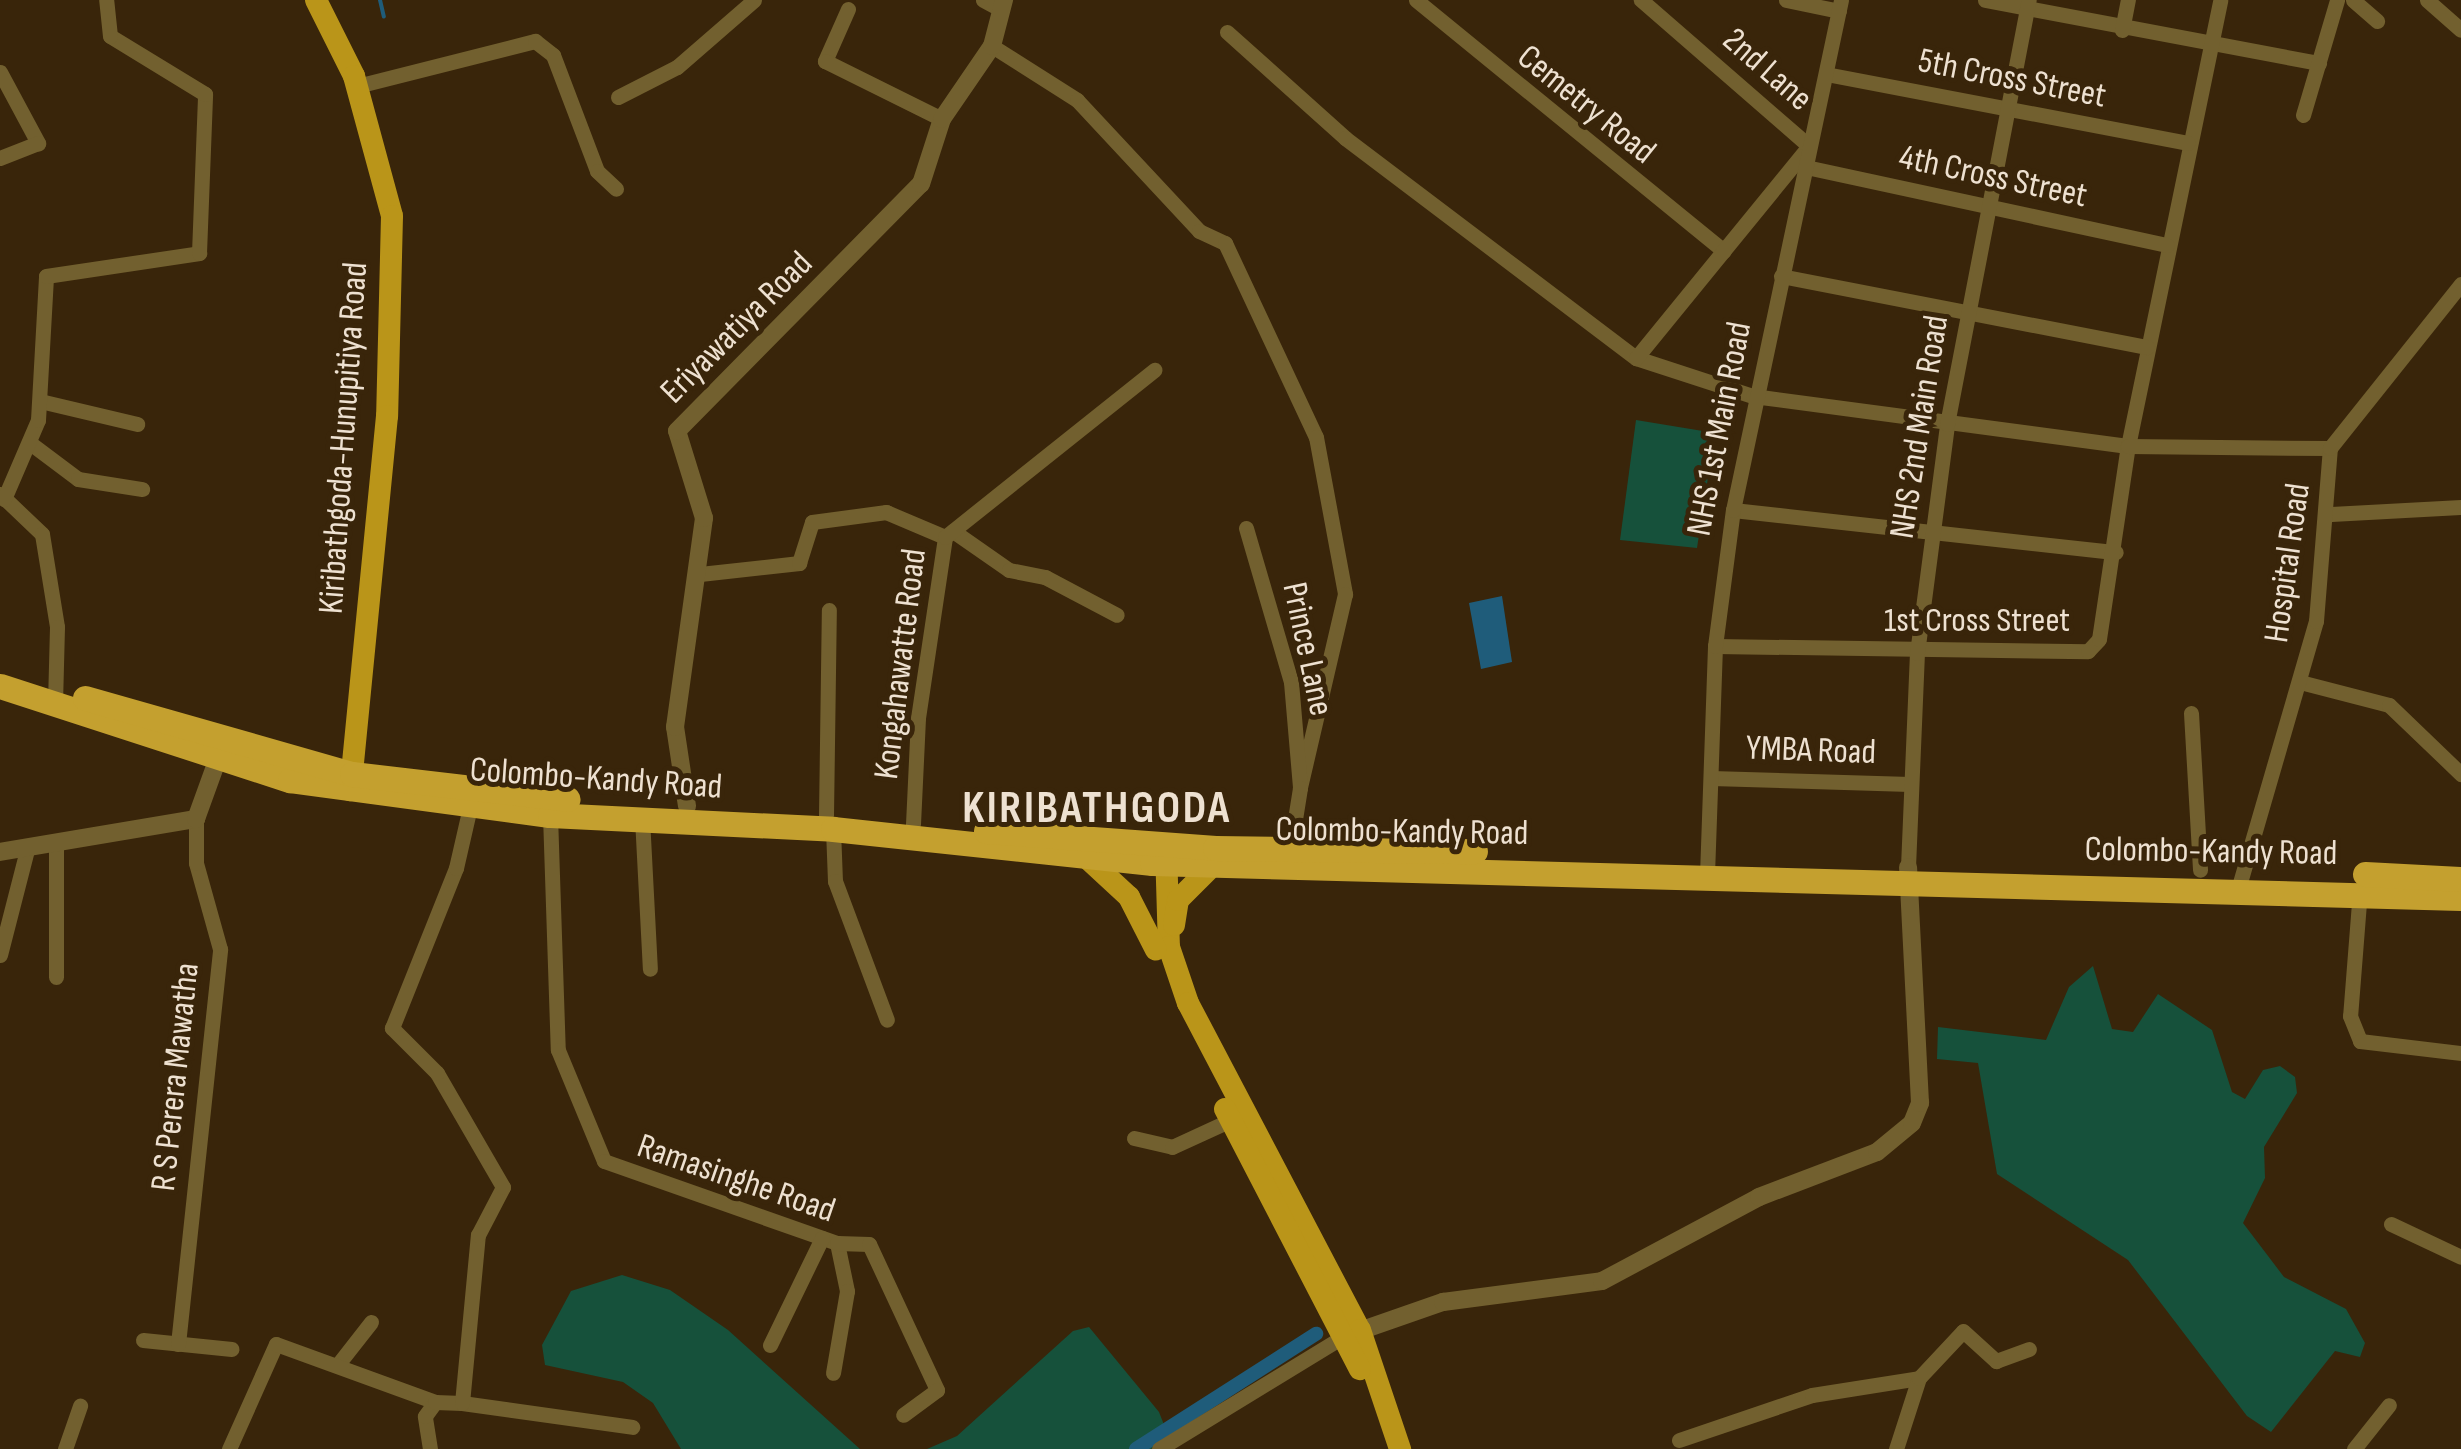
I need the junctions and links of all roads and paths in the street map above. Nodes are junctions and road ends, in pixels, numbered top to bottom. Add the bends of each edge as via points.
1 (106, 0) edge
2 (316, 0) edge
3 (754, 0) edge
4 (982, 0) edge
5 (1416, 0) edge
6 (1641, 0) edge
7 (1786, 0) edge
8 (1985, 0) edge
9 (2128, 0) edge
10 (2220, 0) edge
11 (2337, 0) edge
12 (2352, 0) edge
13 (2427, 0) edge
14 (1003, 5) edge
15 (2028, 5) edge
16 (1840, 6) edge
17 (848, 10) dead end
18 (2377, 21) dead end
19 (2122, 30) junction
20 (2461, 30) edge
21 (1227, 32) dead end
22 (992, 46) junction
23 (2208, 49) junction
24 (2319, 63) junction
25 (0, 72) edge
26 (1826, 74) junction
27 (357, 86) junction
28 (618, 97) dead end
29 (2006, 108) junction
30 (2302, 115) dead end
31 (942, 119) junction
32 (2187, 143) junction
33 (1810, 146) junction
34 (0, 158) edge
35 (1806, 167) junction
36 (616, 189) dead end
37 (1987, 207) junction
38 (2167, 245) junction
39 (1724, 251) junction
40 (1781, 276) junction
41 (2461, 284) edge
42 (1967, 312) junction
43 (2147, 348) junction
44 (1636, 358) junction
45 (1154, 370) dead end
46 (1754, 396) junction
47 (40, 401) junction
48 (137, 424) dead end
49 (1947, 424) junction
50 (30, 443) junction
51 (2128, 446) junction
52 (2330, 448) junction
53 (142, 488) dead end
54 (2, 496) edge
55 (2461, 507) edge
56 (1732, 510) junction
57 (2331, 514) junction
58 (1246, 528) dead end
59 (1934, 530) junction
60 (949, 534) junction
61 (2116, 552) junction
62 (700, 574) junction
63 (829, 610) dead end
64 (1116, 615) dead end
65 (1715, 646) junction
66 (1917, 653) junction
67 (0, 669) edge
68 (2300, 682) junction
69 (0, 686) edge
70 (56, 697) junction
71 (2190, 714) dead end
72 (217, 761) junction
73 (2461, 774) edge
74 (1711, 778) junction
75 (351, 784) junction
76 (1910, 784) junction
77 (1300, 788) junction
78 (687, 806) junction
79 (470, 807) junction
80 (550, 814) junction
81 (642, 818) junction
82 (196, 819) junction
83 (829, 822) junction
84 (913, 824) junction
85 (56, 844) junction
86 (1291, 844) junction
87 (27, 850) junction
88 (0, 852) edge
89 (1161, 857) junction
90 (1088, 859) junction
91 (1214, 864) junction
92 (1707, 868) junction
93 (2200, 870) junction
94 (1908, 876) junction
95 (2239, 878) junction
96 (2461, 879) edge
97 (2360, 890) junction
98 (2461, 898) edge
99 (1162, 949) junction
100 (0, 955) edge
101 (650, 969) dead end
102 (56, 977) dead end
103 (887, 1020) dead end
104 (2461, 1054) edge
105 (1231, 1120) junction
106 (1134, 1138) dead end
107 (2391, 1224) dead end
108 (830, 1240) junction
109 (2461, 1257) edge
110 (371, 1322) dead end
111 (1352, 1333) junction
112 (143, 1340) dead end
113 (178, 1344) junction
114 (770, 1344) dead end
115 (2029, 1348) dead end
116 (232, 1349) dead end
117 (339, 1364) junction
118 (833, 1372) dead end
119 (1919, 1378) junction
120 (435, 1402) junction
121 (462, 1402) junction
122 (2388, 1404) dead end
123 (80, 1406) dead end
124 (904, 1415) dead end
125 (632, 1427) dead end
126 (1679, 1440) dead end
127 (65, 1449) edge
128 (229, 1449) edge
129 (430, 1449) edge
130 (1159, 1449) edge
131 (1398, 1449) edge
132 (1896, 1449) edge
133 (2354, 1449) edge

1 - 47 street via 110,36 205,94 201,242 192,260 46,276
2 - 27 main road, Kiribathgoda-Hunupitiya Road
3 - 28 street via 677,68
4 - 14 street
5 - 39 street, Cemetry Road
6 - 33 street, 2nd Lane
7 - 16 street
8 - 15 street
9 - 19 street
10 - 23 street, 1st Cross Street
11 - 24 street
12 - 18 street
13 - 20 street
14 - 22 street, Eriyawatiya Road
15 - 19 street
15 - 29 street, NHS 2nd Main Road
16 - 26 street, NHS 1st Main Road
17 - 31 street via 826,61
19 - 23 street
21 - 44 street via 1344,138
22 - 31 street, Eriyawatiya Road
22 - 77 street via 1077,100 1199,231 1225,244 1316,436 1345,594
23 - 24 street
23 - 32 street, 1st Cross Street
24 - 30 street
25 - 34 street via 38,143
26 - 29 street, 5th Cross Street
26 - 33 street, NHS 1st Main Road
27 - 36 street via 535,41 553,55 597,172
27 - 75 main road, Kiribathgoda-Hunupitiya Road via 392,216 392,332
29 - 32 street, 5th Cross Street
29 - 37 street, NHS 2nd Main Road
31 - 62 street, Eriyawatiya Road via 930,170 887,227 677,430 704,518
32 - 38 street, 1st Cross Street
33 - 35 street, NHS 1st Main Road
33 - 39 street
35 - 37 street, 4th Cross Street
35 - 40 street, NHS 1st Main Road
37 - 38 street, 4th Cross Street
37 - 42 street, NHS 2nd Main Road
38 - 43 street, 1st Cross Street
39 - 44 street
40 - 42 street
40 - 46 street, NHS 1st Main Road
41 - 52 street, Hospital Road
42 - 43 street
42 - 49 street, NHS 2nd Main Road
43 - 51 street, 1st Cross Street
44 - 46 street
45 - 60 street, Kongahawatte Road
46 - 49 street
46 - 56 street, NHS 1st Main Road
47 - 48 street
47 - 50 street
49 - 51 street
49 - 59 street, NHS 2nd Main Road
50 - 53 street via 78,479
50 - 54 street
51 - 52 street
51 - 61 street, 1st Cross Street
52 - 57 street, Hospital Road
54 - 70 street via 42,534
55 - 57 street
56 - 59 street
56 - 65 street, NHS 1st Main Road
57 - 68 street, Hospital Road
58 - 77 street, Prince Lane via 1290,682
59 - 61 street
59 - 66 street, NHS 2nd Main Road
60 - 62 street via 886,512 812,522 799,563
60 - 64 street via 1009,570 1045,577
60 - 84 street, Kongahawatte Road via 918,718
61 - 66 street, 1st Cross Street via 2099,638 2088,651
62 - 78 street, Eriyawatiya Road via 674,728
63 - 83 street
65 - 66 street, 1st Cross Street
65 - 74 street, NHS 1st Main Road
66 - 76 street, NHS 2nd Main Road
67 - 70 highway, Colombo-Kandy Road
68 - 73 street via 2389,706
68 - 95 street, Hospital Road
69 - 70 highway, Colombo-Kandy Road
70 - 72 highway, Colombo-Kandy Road
70 - 75 highway, Colombo-Kandy Road
71 - 93 street
72 - 75 highway, Colombo-Kandy Road
72 - 82 street
74 - 76 street, YMBA Road
74 - 92 street, NHS 1st Main Road
75 - 78 highway, Colombo-Kandy Road
75 - 79 highway, Colombo-Kandy Road
76 - 94 street, NHS 2nd Main Road
77 - 86 street, Prince Lane
78 - 83 highway, Colombo-Kandy Road
79 - 80 highway, Colombo-Kandy Road
79 - 121 street via 456,868 392,1028 436,1074 499,1168 503,1187 478,1234
80 - 81 highway, Colombo-Kandy Road
80 - 108 street, Ramasinghe Road via 558,1050 604,1161
81 - 83 highway, Colombo-Kandy Road
81 - 101 street
82 - 85 street
82 - 113 street, R S Perera Mawatha via 196,863 220,949
83 - 84 highway, Colombo-Kandy Road
83 - 90 highway, Colombo-Kandy Road
83 - 103 street via 835,880
84 - 89 highway, Colombo-Kandy Road
85 - 87 street
85 - 102 street
86 - 89 highway, Colombo-Kandy Road
86 - 92 highway, Colombo-Kandy Road
87 - 88 street
87 - 100 street
89 - 90 highway, Colombo-Kandy Road
89 - 91 highway, Colombo-Kandy Road
89 - 99 main road
90 - 99 main road via 1129,898
91 - 92 highway, Colombo-Kandy Road
91 - 99 main road via 1178,900
92 - 94 highway, Colombo-Kandy Road
93 - 94 highway, Colombo-Kandy Road
93 - 95 highway, Colombo-Kandy Road
94 - 95 highway, Colombo-Kandy Road
94 - 111 street via 1920,1103 1888,1143 1759,1197 1602,1282 1443,1302
95 - 96 highway, Colombo-Kandy Road
95 - 97 highway, Colombo-Kandy Road
97 - 98 highway, Colombo-Kandy Road
97 - 104 street via 2350,1016 2360,1041
99 - 105 main road via 1182,1029
99 - 111 main road via 1204,1046
105 - 106 street via 1172,1147
105 - 111 main road
107 - 109 street
108 - 114 street
108 - 118 street, Ramasinghe Road via 848,1291
108 - 124 street via 869,1244 937,1390
110 - 117 street
111 - 130 street
111 - 131 main road
112 - 113 street
113 - 116 street
115 - 119 street via 1996,1360 1963,1331
117 - 120 street
117 - 128 street via 276,1344
119 - 126 street via 1812,1395
119 - 132 street
120 - 121 street
120 - 129 street via 425,1416
121 - 125 street
122 - 133 street
123 - 127 street

